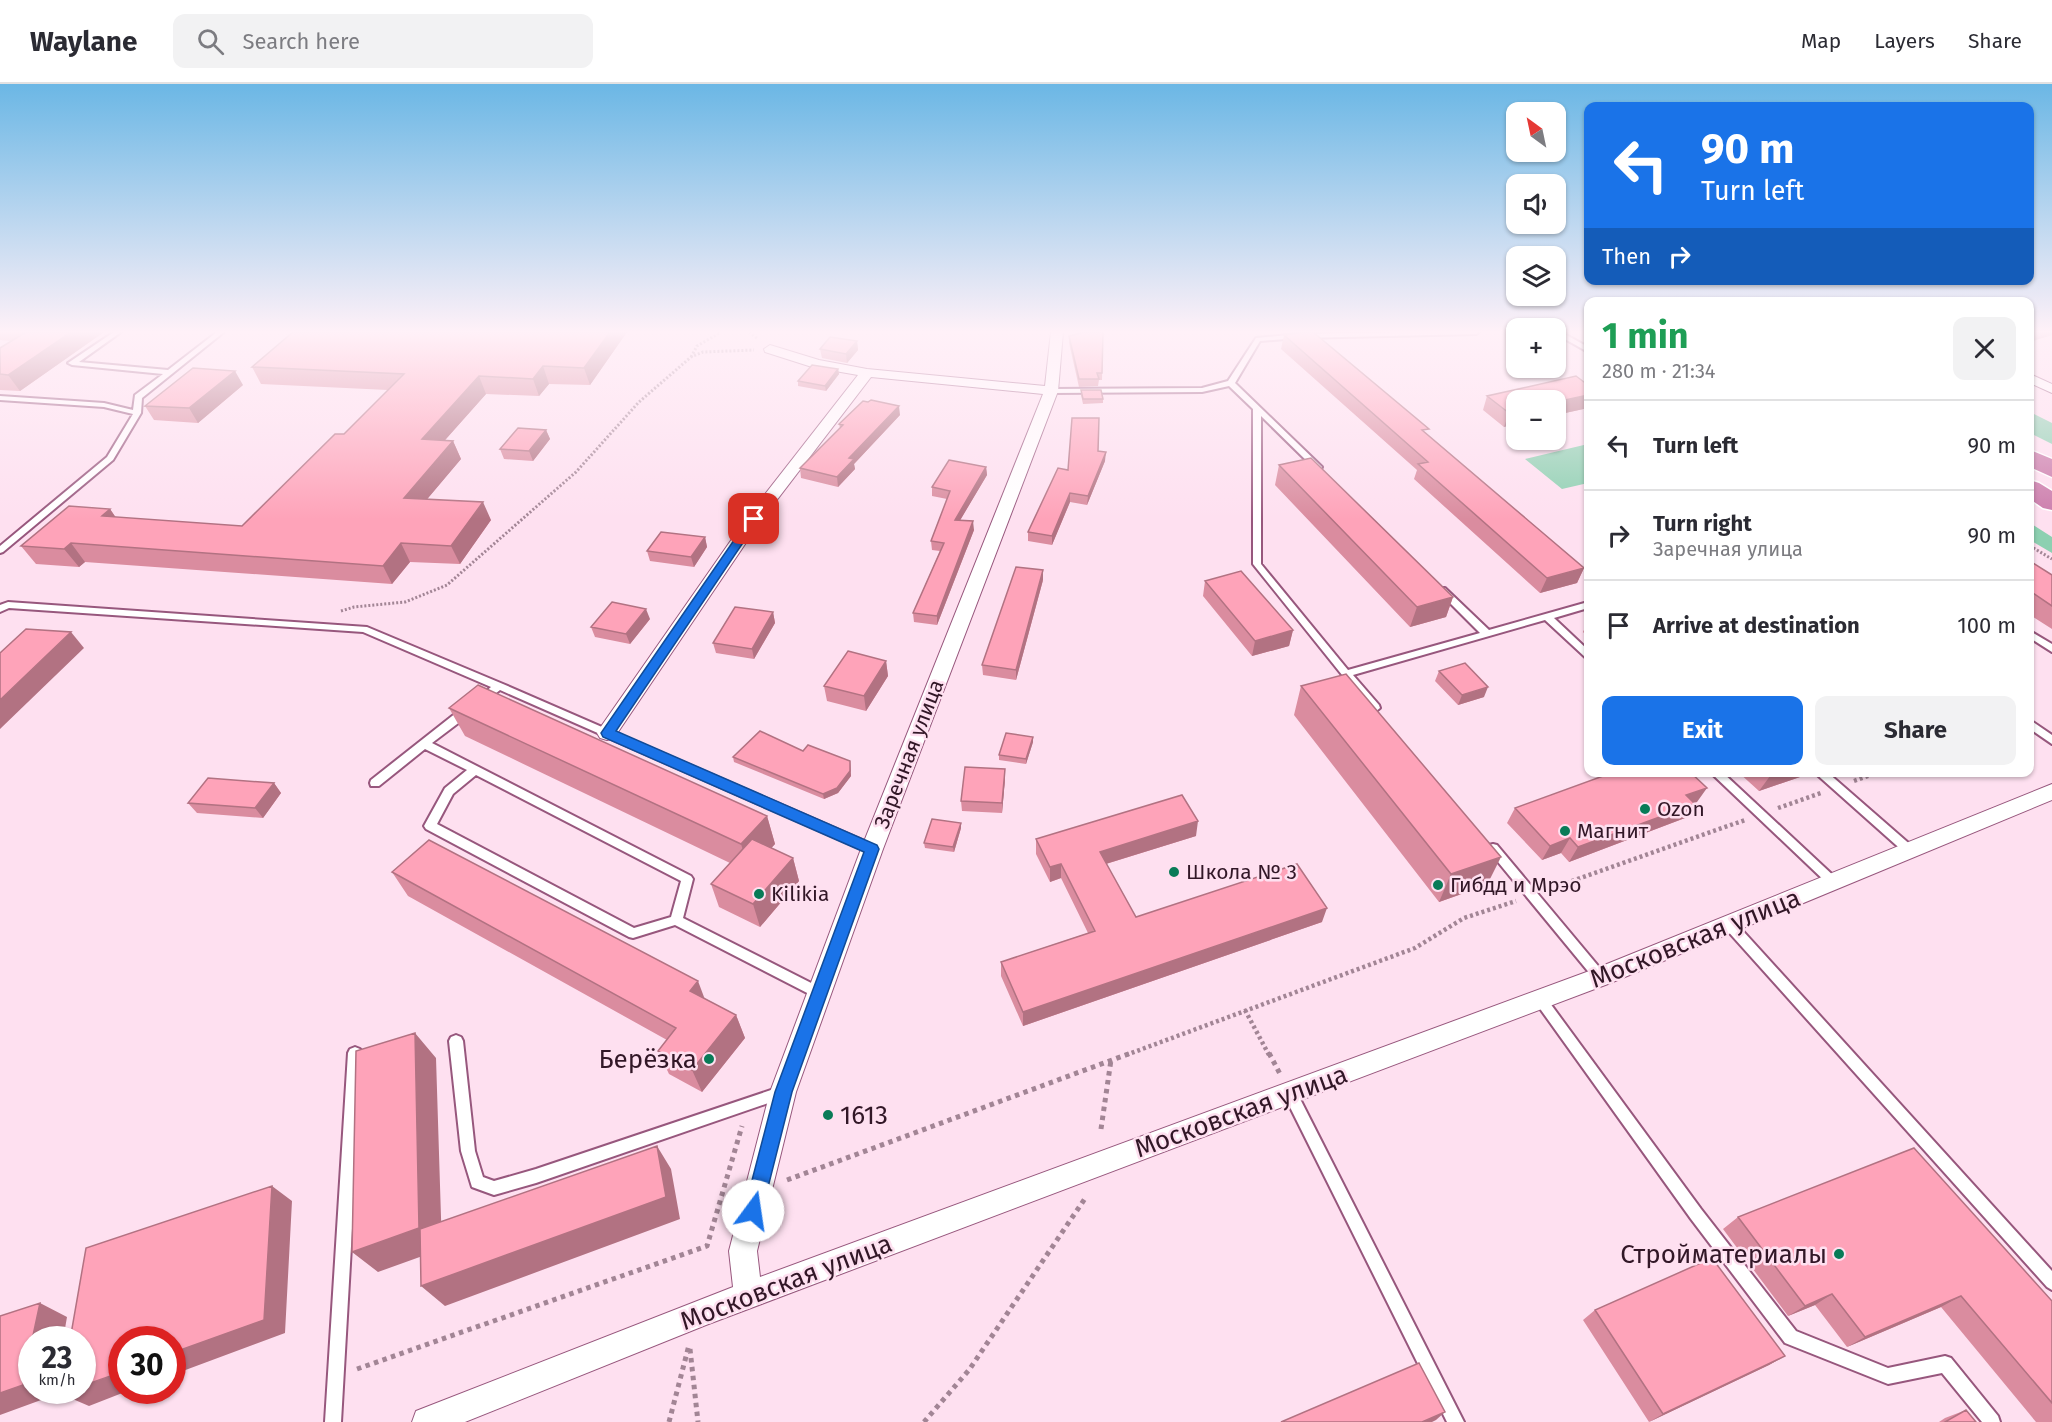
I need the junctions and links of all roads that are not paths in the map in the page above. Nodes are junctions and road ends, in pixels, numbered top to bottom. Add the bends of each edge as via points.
1 (141, 394) edge
2 (850, 394) edge
3 (1050, 394) edge
4 (1243, 394) edge
5 (0, 398) edge
6 (1257, 407) junction
7 (137, 413) junction
8 (2034, 459) edge
9 (2052, 469) edge
10 (1325, 475) edge
11 (2034, 490) edge
12 (2052, 501) edge
13 (0, 550) edge
14 (1436, 584) edge
15 (1584, 606) edge
16 (0, 609) edge
17 (1547, 617) junction
18 (1486, 634) junction
19 (2034, 637) edge
20 (2052, 649) edge
21 (1584, 651) edge
22 (1346, 674) junction
23 (499, 686) junction
24 (1383, 718) edge
25 (2034, 727) edge
26 (608, 733) junction
27 (2052, 740) edge
28 (425, 744) junction
29 (475, 770) junction
30 (1720, 777) edge
31 (1824, 777) edge
32 (375, 783) dead end
33 (2052, 792) edge
34 (1487, 842) edge
35 (872, 849) junction
36 (1909, 850) junction
37 (1833, 882) junction
38 (676, 920) junction
39 (1729, 924) junction
40 (1600, 977) junction
41 (819, 993) junction
42 (1540, 999) junction
43 (456, 1041) dead end
44 (355, 1053) edge
45 (783, 1092) junction
46 (1290, 1093) junction
47 (2052, 1282) edge
48 (748, 1295) junction
49 (333, 1422) edge
50 (427, 1422) edge
51 (1456, 1422) edge
52 (1992, 1422) edge

1 - 7 lane
2 - 26 street via 754,519
3 - 35 street, Заречная улица
4 - 6 lane
5 - 7 lane via 104,405
6 - 10 lane
6 - 22 lane via 1257,564
7 - 13 lane via 110,458
8 - 9 highway
11 - 12 highway
14 - 18 lane
15 - 17 lane
16 - 23 lane via 8,605 364,629
17 - 18 lane
17 - 21 lane
18 - 22 lane
19 - 20 lane
22 - 24 lane
23 - 26 lane
23 - 28 lane
25 - 27 lane
26 - 35 lane
28 - 29 lane
28 - 32 lane
29 - 38 lane via 687,879
29 - 38 lane via 449,791 430,826 633,933
30 - 37 lane
31 - 36 lane
33 - 36 street, Московская улица
34 - 40 lane
35 - 41 street, Заречная улица
36 - 37 street, Московская улица
37 - 39 street, Московская улица
38 - 41 lane
39 - 40 street, Московская улица
39 - 47 lane
40 - 42 street, Московская улица
41 - 45 street, Заречная улица
42 - 46 street, Московская улица
42 - 52 lane via 1791,1337 1888,1376 1945,1364
43 - 45 lane via 468,1151 477,1182 494,1188
44 - 49 lane
45 - 48 street, Заречная улица via 743,1251
46 - 48 street, Московская улица
46 - 51 lane
48 - 50 street, Московская улица

